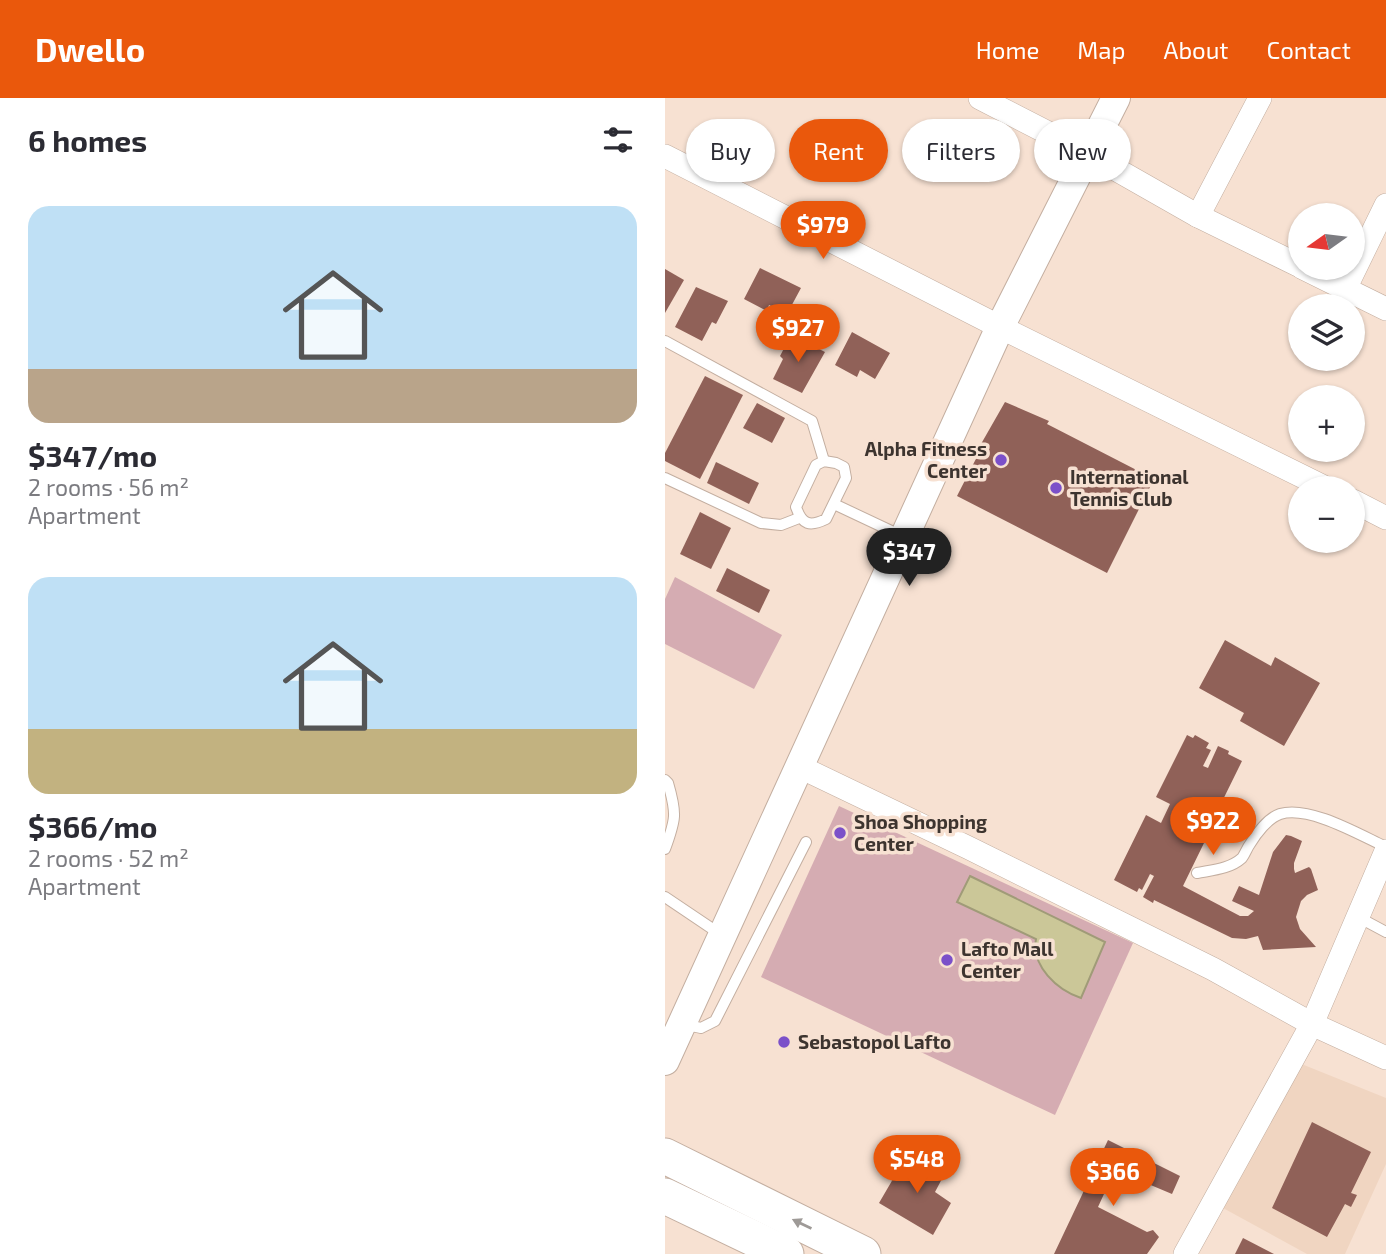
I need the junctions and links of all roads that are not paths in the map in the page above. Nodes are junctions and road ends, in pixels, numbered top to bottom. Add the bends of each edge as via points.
1 (980, 98) edge
2 (1116, 98) edge
3 (1260, 98) edge
4 (1106, 119) edge
5 (1034, 126) edge
6 (665, 156) edge
7 (1131, 178) edge
8 (1075, 182) edge
9 (1386, 205) edge
10 (1198, 216) junction
11 (1288, 260) edge
12 (1327, 280) edge
13 (1345, 289) junction
14 (1386, 309) edge
15 (1000, 327) junction
16 (665, 341) edge
17 (824, 461) junction
18 (1303, 476) edge
19 (665, 478) edge
20 (834, 504) junction
21 (1365, 507) edge
22 (799, 518) junction
23 (1386, 518) edge
24 (905, 537) junction
25 (800, 767) junction
26 (665, 780) edge
27 (806, 842) dead end
28 (665, 849) edge
29 (1386, 849) edge
30 (1197, 873) dead end
31 (665, 897) edge
32 (1358, 917) junction
33 (1386, 932) edge
34 (723, 935) junction
35 (683, 1024) junction
36 (1312, 1024) junction
37 (1386, 1058) edge
38 (665, 1062) edge
39 (665, 1156) edge
40 (665, 1196) edge
41 (786, 1254) edge
42 (863, 1254) edge
43 (1185, 1254) edge

1 - 5 street
2 - 4 street
3 - 10 street
6 - 15 street
7 - 10 street
8 - 15 street
9 - 13 street
10 - 11 street
12 - 13 street
13 - 14 street
15 - 18 street
15 - 24 street
16 - 17 lane via 811,421
17 - 20 lane via 836,463 846,472
17 - 22 lane via 816,465 796,507
19 - 22 lane via 761,523 781,524
20 - 22 lane via 826,519 816,524
20 - 24 lane
21 - 23 street
24 - 25 street
25 - 34 street
25 - 36 street via 1202,963
26 - 28 lane via 675,807
27 - 35 lane via 715,1021 701,1028
29 - 30 lane via 1336,823 1292,812 1278,814 1264,826 1242,858 1226,868
29 - 32 street
31 - 34 lane
32 - 33 lane
32 - 36 street
34 - 35 street
35 - 38 street
36 - 37 street
36 - 43 street
42 -> 39 main road
40 - 41 main road

